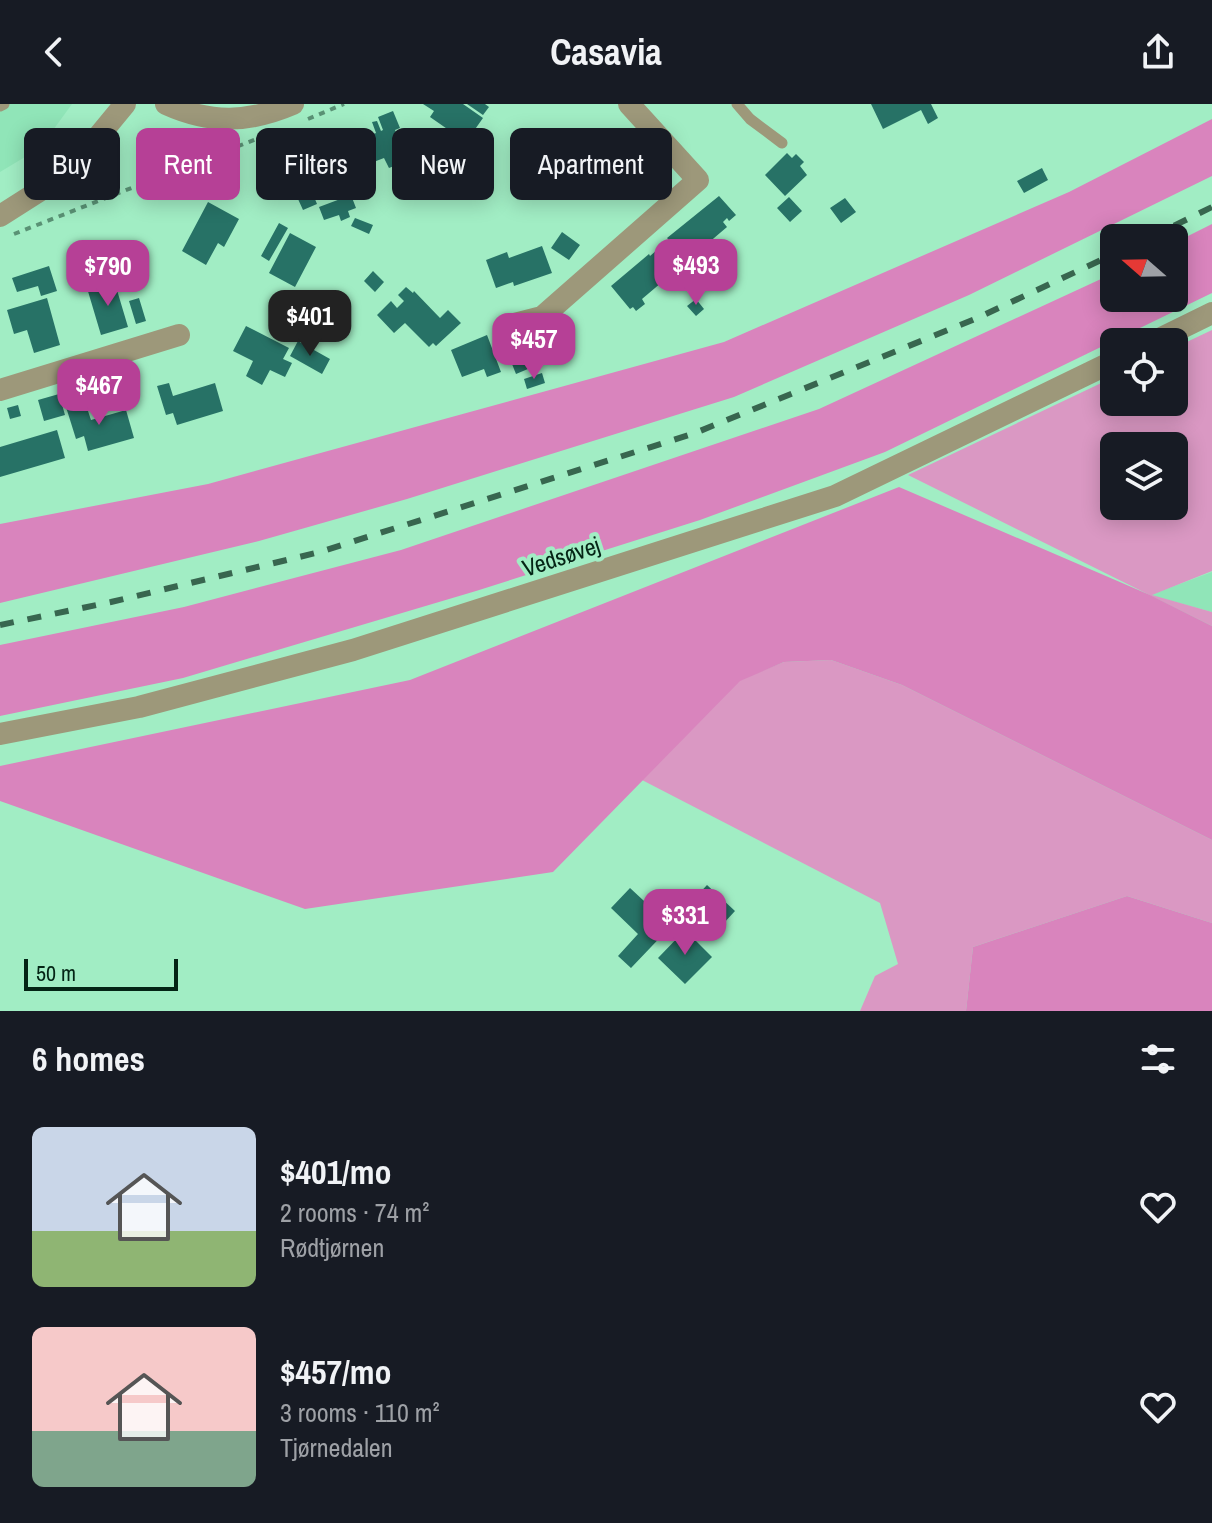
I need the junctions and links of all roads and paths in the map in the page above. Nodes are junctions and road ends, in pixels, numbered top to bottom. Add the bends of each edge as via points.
1 (125, 104) edge
2 (166, 104) edge
3 (344, 104) edge
4 (629, 104) edge
5 (737, 104) edge
6 (297, 113) edge
7 (256, 139) edge
8 (782, 143) dead end
9 (1, 216) edge
10 (1212, 313) edge
11 (506, 326) dead end
12 (1181, 328) edge
13 (179, 335) dead end
14 (1100, 368) edge
15 (0, 390) edge
16 (0, 734) edge

1 - 9 street via 55,181
2 - 6 street via 211,119
3 - 6 path
4 - 11 street via 698,180 542,317
5 - 8 lane
7 - 9 path via 14,234
10 - 12 street
13 - 15 street
14 - 16 street, Vedsøvej via 835,496 353,650 139,707

